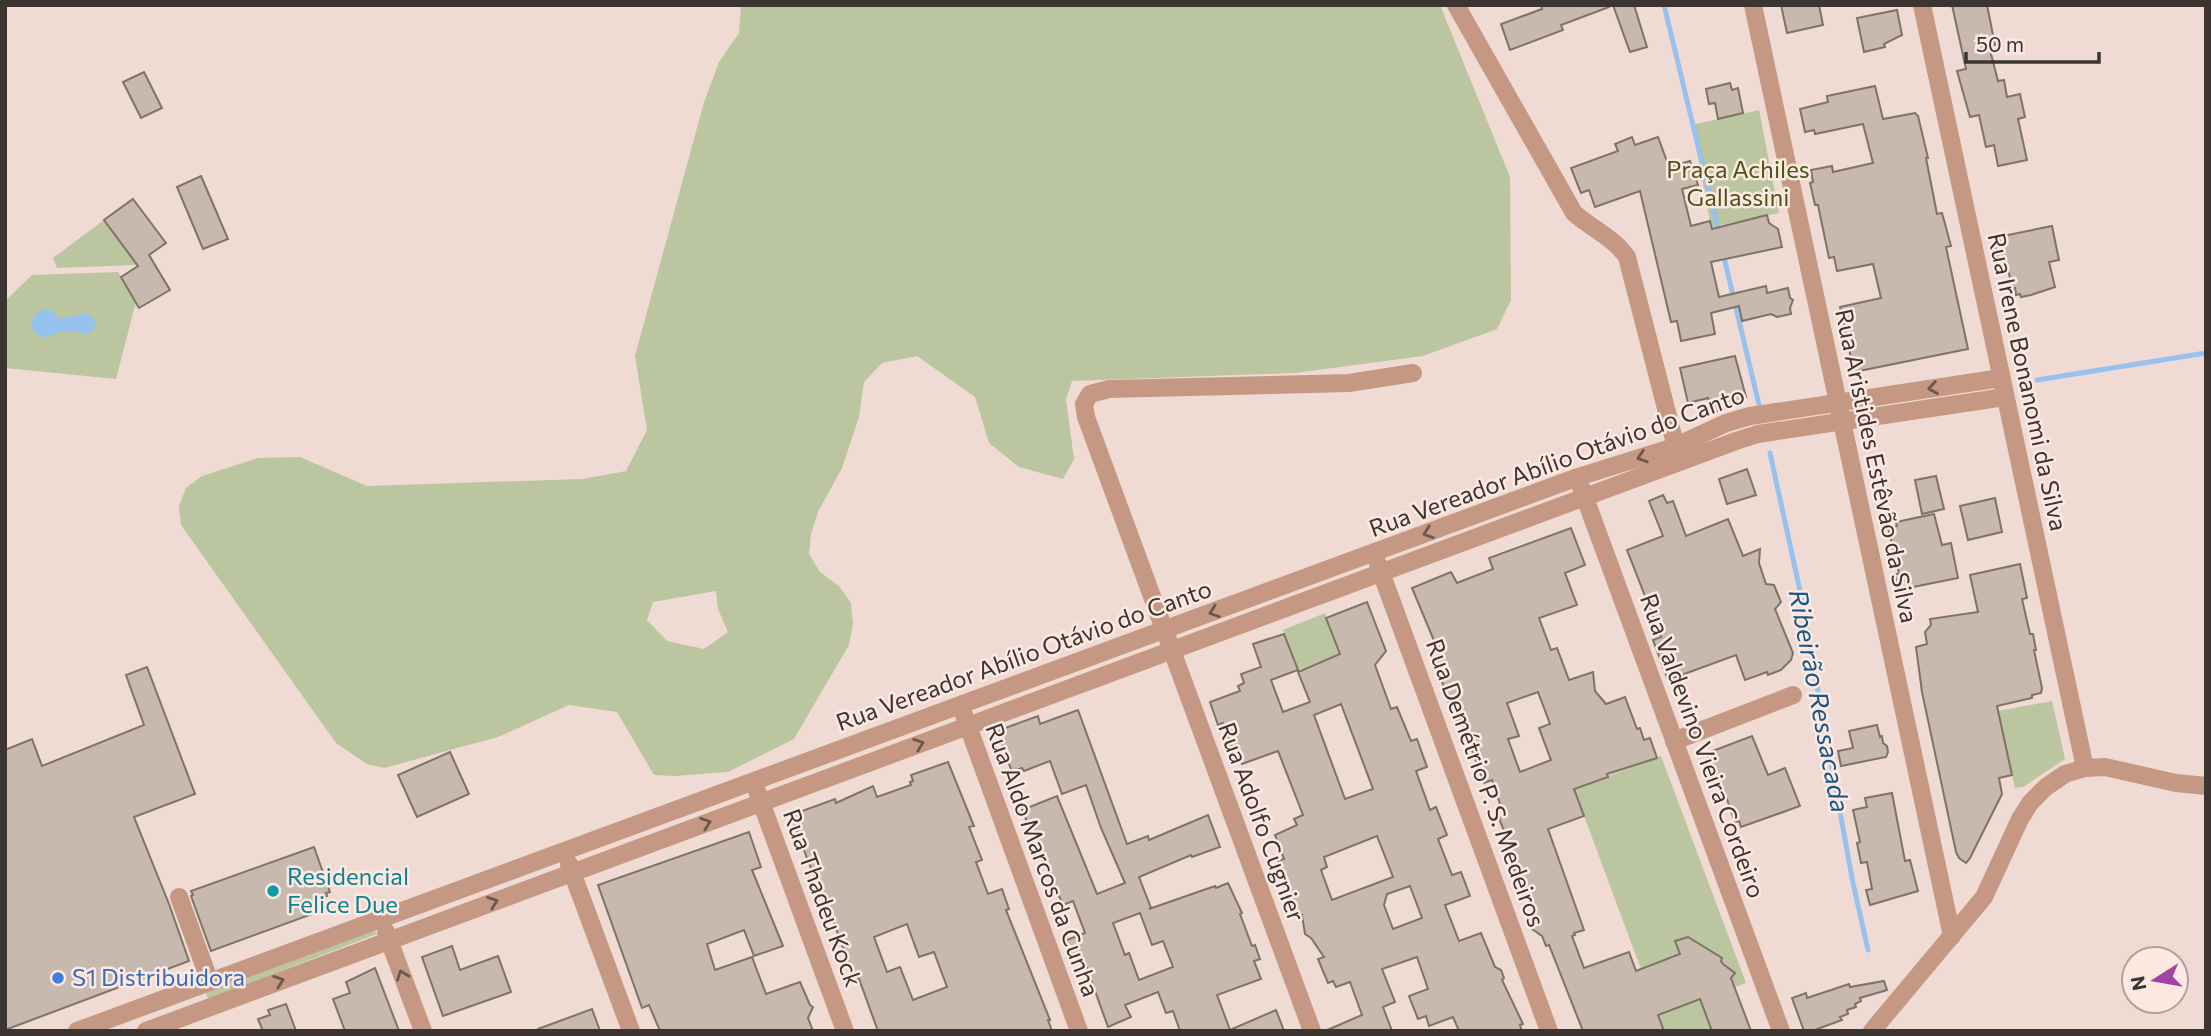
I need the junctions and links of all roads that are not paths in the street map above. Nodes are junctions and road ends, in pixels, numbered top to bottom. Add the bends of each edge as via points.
1 (1455, 5) edge
2 (1753, 5) edge
3 (1922, 5) edge
4 (1413, 373) dead end
5 (2001, 378) junction
6 (2005, 397) junction
7 (1837, 403) junction
8 (1841, 422) junction
9 (1677, 454) junction
10 (1578, 477) junction
11 (1585, 497) junction
12 (1374, 552) junction
13 (1381, 572) junction
14 (1164, 630) junction
15 (1171, 650) junction
16 (1793, 695) dead end
17 (960, 705) junction
18 (968, 726) junction
19 (1674, 741) junction
20 (2085, 768) junction
21 (753, 781) junction
22 (2206, 786) edge
23 (761, 803) junction
24 (564, 851) junction
25 (572, 873) junction
26 (179, 897) dead end
27 (381, 918) junction
28 (1952, 936) junction
29 (389, 941) junction
30 (210, 982) junction
31 (187, 990) junction
32 (196, 1012) junction
33 (77, 1031) edge
34 (146, 1031) edge
35 (423, 1031) edge
36 (631, 1031) edge
37 (845, 1031) edge
38 (1079, 1031) edge
39 (1312, 1031) edge
40 (1549, 1031) edge
41 (1781, 1031) edge
42 (1872, 1031) edge

1 - 9 street via 1574,213 1627,257
2 - 7 street, Rua Aristides Estêvão da Silva
3 - 5 street, Rua Irene Bonanomi da Silva
4 - 14 street, Rua Adolfo Cugnier via 1349,383 1109,389 1090,394 1084,404 1086,417
5 - 6 street, Rua Irene Bonanomi da Silva
5 -> 7 street, Rua Vereador Abílio Otávio do Canto
6 - 8 street, Rua Vereador Abílio Otávio do Canto
6 - 20 street, Rua Irene Bonanomi da Silva
7 - 8 street, Rua Aristides Estêvão da Silva
7 - 9 street, Rua Vereador Abílio Otávio do Canto via 1726,423
8 - 9 street, Rua Vereador Abílio Otávio do Canto via 1758,434
8 - 28 street, Rua Aristides Estêvão da Silva
9 -> 10 street, Rua Vereador Abílio Otávio do Canto
9 - 11 street, Rua Vereador Abílio Otávio do Canto
10 - 11 street, Rua Valdevino Vieira Cordeiro
10 -> 12 street, Rua Vereador Abílio Otávio do Canto
11 - 13 street, Rua Vereador Abílio Otávio do Canto
11 - 19 street, Rua Valdevino Vieira Cordeiro
12 - 13 street, Rua Demétrio P. S. Medeiros
12 -> 14 street, Rua Vereador Abílio Otávio do Canto
13 - 15 street, Rua Vereador Abílio Otávio do Canto
13 - 40 street, Rua Demétrio P. S. Medeiros
14 - 15 street, Rua Adolfo Cugnier
14 - 17 street, Rua Vereador Abílio Otávio do Canto
15 - 18 street, Rua Vereador Abílio Otávio do Canto
15 - 39 street, Rua Adolfo Cugnier
16 - 19 street
17 - 18 street, Rua Aldo Marcos da Cunha
17 - 21 street, Rua Vereador Abílio Otávio do Canto
23 -> 18 street, Rua Vereador Abílio Otávio do Canto
18 - 38 street, Rua Aldo Marcos da Cunha
19 - 41 street, Rua Valdevino Vieira Cordeiro
20 - 22 street via 2105,767
20 - 28 street via 2065,774 2030,803 1984,897
21 - 23 street, Rua Thadeu Kock
21 - 24 street, Rua Vereador Abílio Otávio do Canto
25 -> 23 street, Rua Vereador Abílio Otávio do Canto
23 - 37 street, Rua Thadeu Kock
24 - 25 street
24 - 27 street, Rua Vereador Abílio Otávio do Canto
29 -> 25 street, Rua Vereador Abílio Otávio do Canto
25 - 36 street
26 - 30 street
27 - 29 street
27 - 30 street, Rua Vereador Abílio Otávio do Canto
28 - 42 street
32 -> 29 street, Rua Vereador Abílio Otávio do Canto
35 -> 29 street
30 - 31 street, Rua Vereador Abílio Otávio do Canto
31 - 32 street
31 - 33 street, Rua Vereador Abílio Otávio do Canto
32 - 34 street, Rua Vereador Abílio Otávio do Canto

